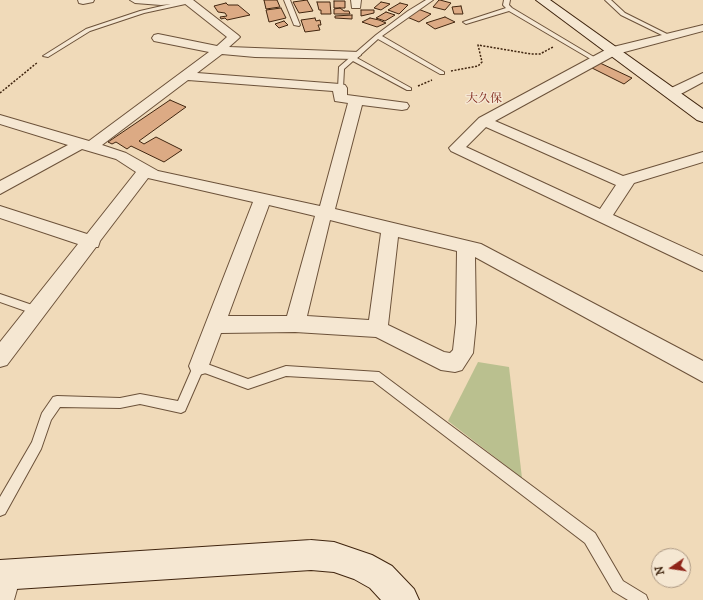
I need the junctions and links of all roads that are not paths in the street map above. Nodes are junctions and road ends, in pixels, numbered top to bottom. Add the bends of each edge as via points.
1 (136, 0) edge
2 (287, 0) edge
3 (430, 0) edge
4 (507, 0) edge
5 (542, 0) edge
6 (608, 0) edge
7 (149, 1) edge
8 (187, 1) edge
9 (510, 8) junction
10 (466, 22) dead end
11 (297, 25) dead end
12 (703, 28) edge
13 (378, 36) junction
14 (670, 37) junction
15 (158, 38) dead end
16 (219, 50) junction
17 (613, 51) junction
18 (46, 56) road end
19 (353, 56) junction
20 (596, 60) junction
21 (442, 73) road end
22 (185, 76) junction
23 (703, 77) edge
24 (340, 88) junction
25 (409, 89) road end
26 (672, 93) junction
27 (356, 100) junction
28 (402, 106) dead end
29 (699, 112) edge
30 (0, 119) edge
31 (484, 121) junction
32 (86, 145) junction
33 (703, 157) edge
34 (145, 171) junction
35 (626, 183) junction
36 (0, 188) edge
37 (263, 198) junction
38 (0, 212) edge
39 (325, 214) junction
40 (603, 217) junction
41 (390, 228) junction
42 (92, 242) junction
43 (466, 248) junction
44 (703, 264) edge
45 (0, 298) edge
46 (37, 311) junction
47 (295, 324) junction
48 (215, 325) junction
49 (378, 329) junction
50 (0, 358) edge
51 (199, 366) junction
52 (703, 372) edge
53 (0, 509) edge
54 (3, 583) edge
55 (403, 600) edge
56 (641, 600) edge

1 - 7 street
2 - 11 lane
3 - 13 lane
4 - 9 lane via 506,5
5 - 17 street
6 - 14 lane via 623,14
7 - 8 street
8 - 16 street via 234,37
8 - 18 lane via 142,12 88,30
9 - 10 lane
9 - 20 lane
12 - 14 street
13 - 19 lane
13 - 21 lane
14 - 17 street
15 - 16 street
16 - 19 street
16 - 22 street
17 - 20 street
17 - 26 street
19 - 24 lane via 341,68
19 - 25 lane
20 - 31 street
22 - 24 street
22 - 32 street
23 - 26 street
24 - 27 street via 340,98
26 - 29 street
27 - 28 street
27 - 39 street
30 - 32 street
31 - 35 street
31 - 40 street via 456,148
32 - 34 street via 122,156
32 - 36 street
33 - 35 street via 627,180
34 - 37 street
34 - 42 street
35 - 40 street
37 - 39 street
37 - 48 street
38 - 42 street
39 - 41 street
39 - 47 street
40 - 44 street
41 - 43 street
41 - 49 street
42 - 46 street
43 - 49 street via 464,345 463,353 455,362 441,360
43 - 52 street via 475,249
45 - 46 lane
46 - 50 street
47 - 48 street
47 - 49 street
48 - 51 street
51 - 53 lane via 181,407 140,399 120,403 56,401 46,417 38,445
51 - 56 lane via 248,384 286,371 375,376 590,538 618,586
54 - 55 street via 311,555 334,557 361,566 381,577

